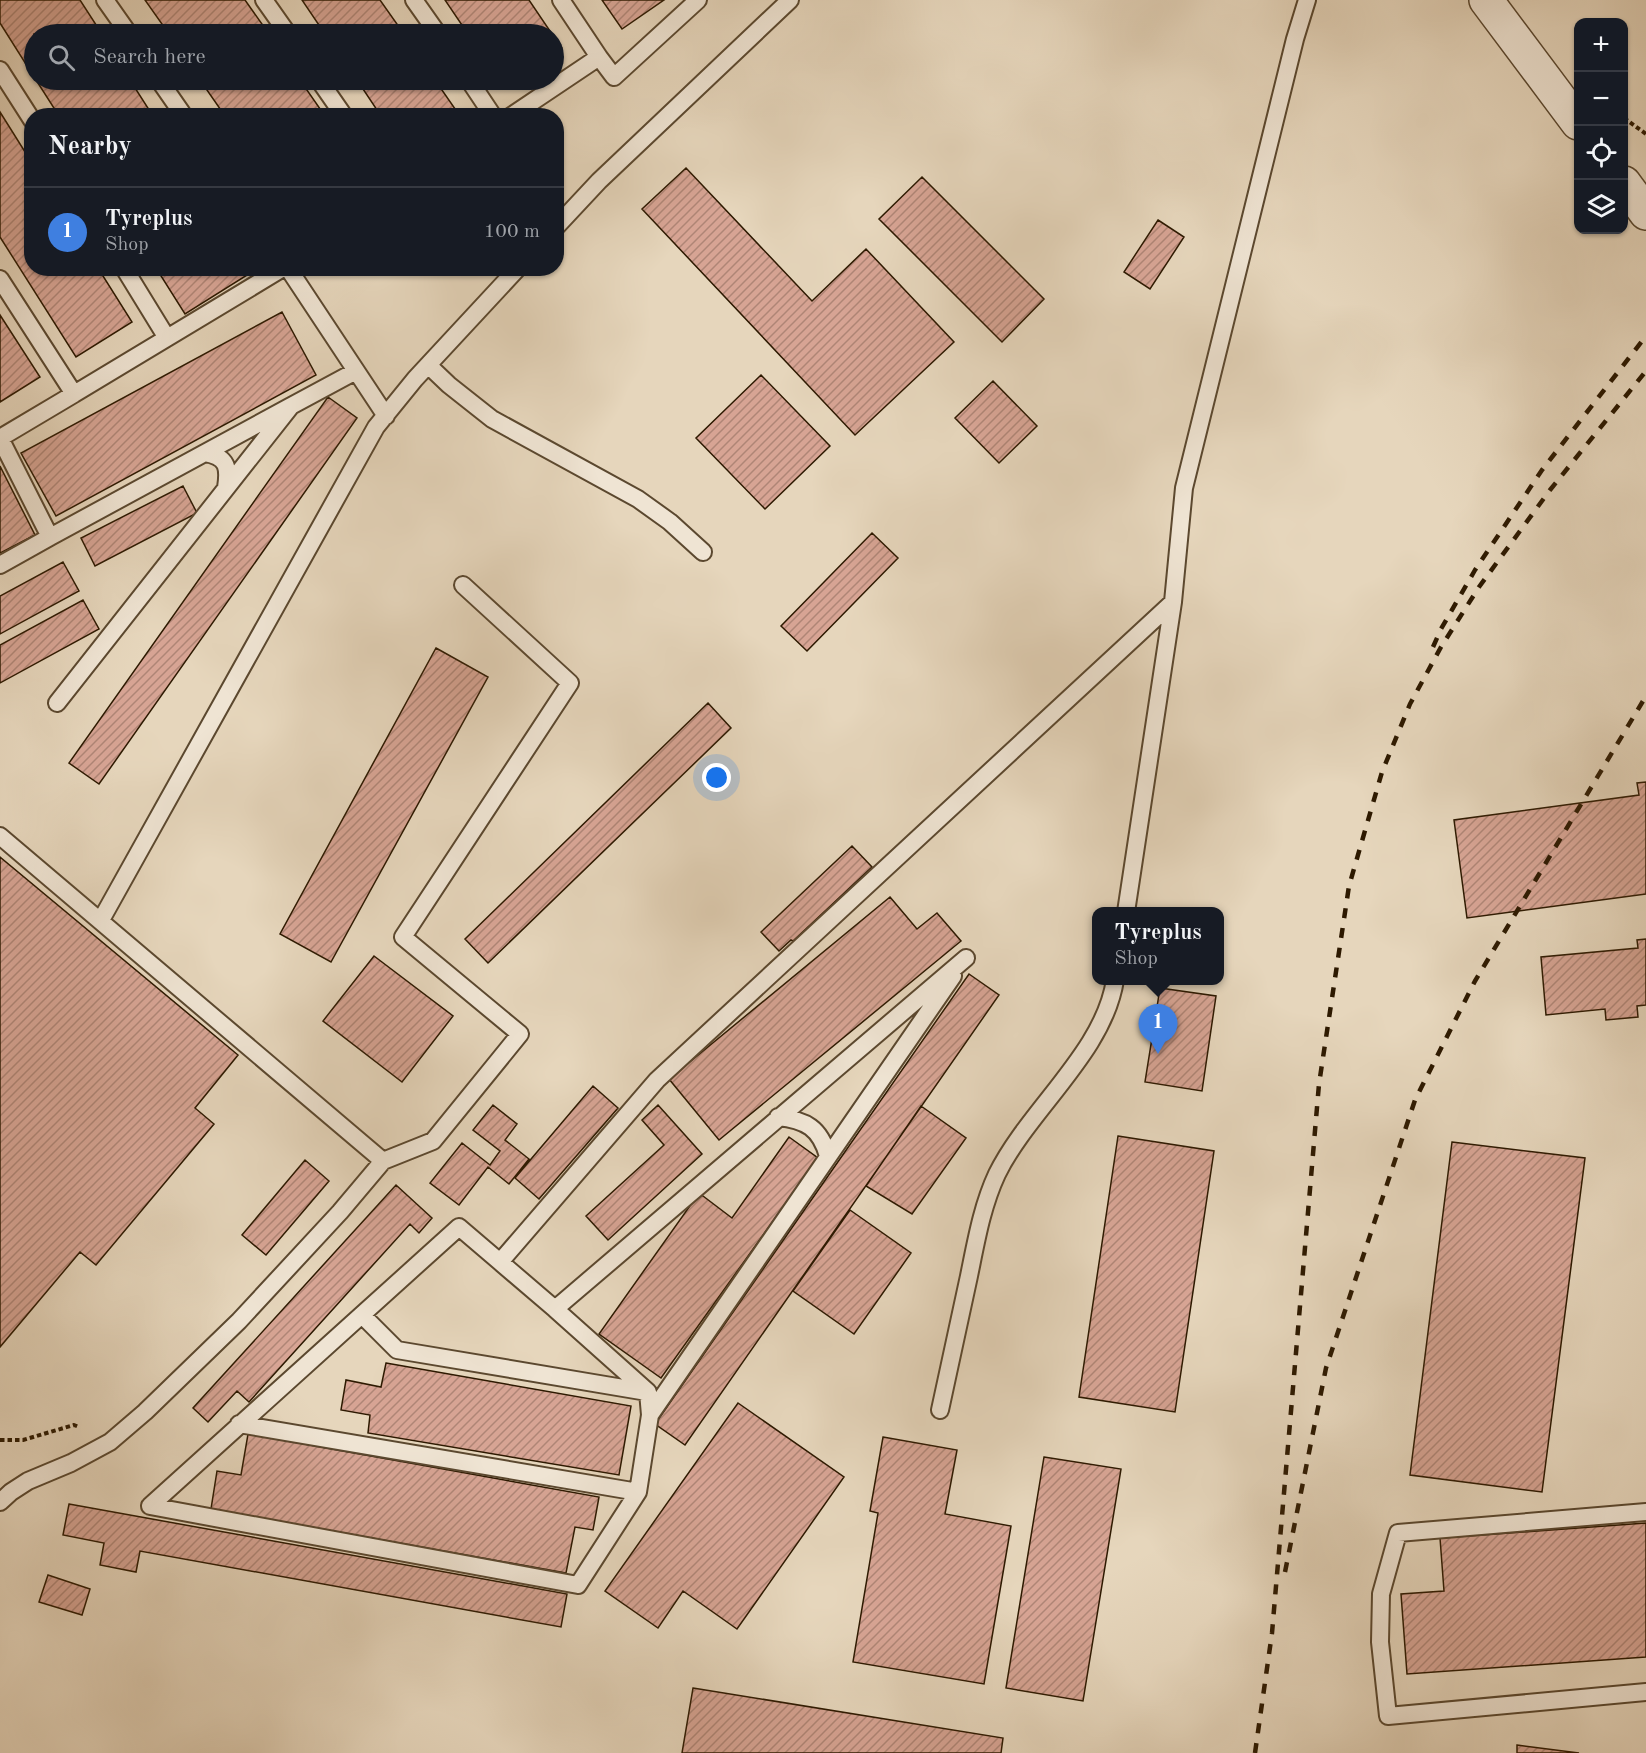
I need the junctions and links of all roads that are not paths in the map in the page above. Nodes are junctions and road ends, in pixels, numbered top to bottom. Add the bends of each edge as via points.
1 (105, 0) edge
2 (264, 0) edge
3 (414, 0) edge
4 (561, 0) edge
5 (698, 0) edge
6 (790, 0) edge
7 (1307, 0) edge
8 (1486, 0) edge
9 (122, 24) edge
10 (281, 24) edge
11 (431, 24) edge
12 (599, 57) junction
13 (0, 70) edge
14 (564, 80) edge
15 (166, 90) edge
16 (326, 90) edge
17 (476, 90) edge
18 (550, 90) edge
19 (24, 108) edge
20 (178, 108) edge
21 (338, 108) edge
22 (488, 108) edge
23 (523, 108) edge
24 (1574, 118) edge
25 (1628, 190) edge
26 (1646, 213) edge
27 (564, 218) edge
28 (129, 276) edge
29 (270, 276) edge
30 (293, 276) edge
31 (511, 276) edge
32 (0, 279) edge
33 (167, 338) junction
34 (428, 365) junction
35 (356, 371) junction
36 (74, 394) junction
37 (291, 406) junction
38 (386, 416) junction
39 (0, 438) edge
40 (205, 453) junction
41 (226, 488) junction
42 (50, 537) junction
43 (703, 552) dead end
44 (0, 565) edge
45 (463, 585) dead end
46 (1173, 602) junction
47 (57, 703) dead end
48 (0, 836) edge
49 (1127, 907) edge
50 (100, 920) junction
51 (1114, 985) edge
52 (778, 1117) junction
53 (828, 1156) junction
54 (383, 1161) junction
55 (500, 1262) junction
56 (555, 1309) junction
57 (362, 1315) junction
58 (648, 1392) junction
59 (940, 1410) dead end
60 (650, 1415) junction
61 (239, 1424) junction
62 (638, 1492) junction
63 (0, 1502) edge
64 (1646, 1512) edge
65 (1646, 1692) edge

1 - 9 lane
2 - 10 lane
3 - 11 lane
4 - 12 lane
5 - 12 lane via 614,77
6 - 27 lane
7 - 46 lane via 1294,39 1184,488
8 - 24 street
12 - 14 lane
13 - 19 lane
15 - 20 lane
16 - 21 lane
17 - 22 lane
18 - 23 lane
25 - 26 street
28 - 33 lane
29 - 33 lane
30 - 35 lane
31 - 34 lane
32 - 36 lane
33 - 36 lane
34 - 38 lane
34 - 43 lane via 492,419 638,499
35 - 37 lane
35 - 38 lane
36 - 39 lane
37 - 40 lane
37 - 41 lane
38 - 50 lane via 370,438
39 - 42 lane
40 - 41 lane via 222,459 227,466
40 - 42 lane
41 - 47 lane
42 - 44 lane
45 - 54 lane via 570,683 403,937 520,1034 433,1141
46 - 49 lane
46 - 55 lane via 657,1080
48 - 50 lane
50 - 54 lane
51 - 59 lane via 1099,1030 1021,1134 997,1175 980,1223
52 - 53 lane via 802,1121 813,1128
52 - 53 lane via 966,957
52 - 56 lane
53 - 60 lane
54 - 63 lane via 238,1321 145,1412 110,1442 28,1481
55 - 56 lane
55 - 57 lane via 459,1227
56 - 58 lane
57 - 58 lane via 397,1350
57 - 61 lane
58 - 60 lane
60 - 62 lane
61 - 62 lane
61 - 62 lane via 150,1506 578,1585
64 - 65 lane via 1398,1533 1381,1594 1380,1642 1388,1716

